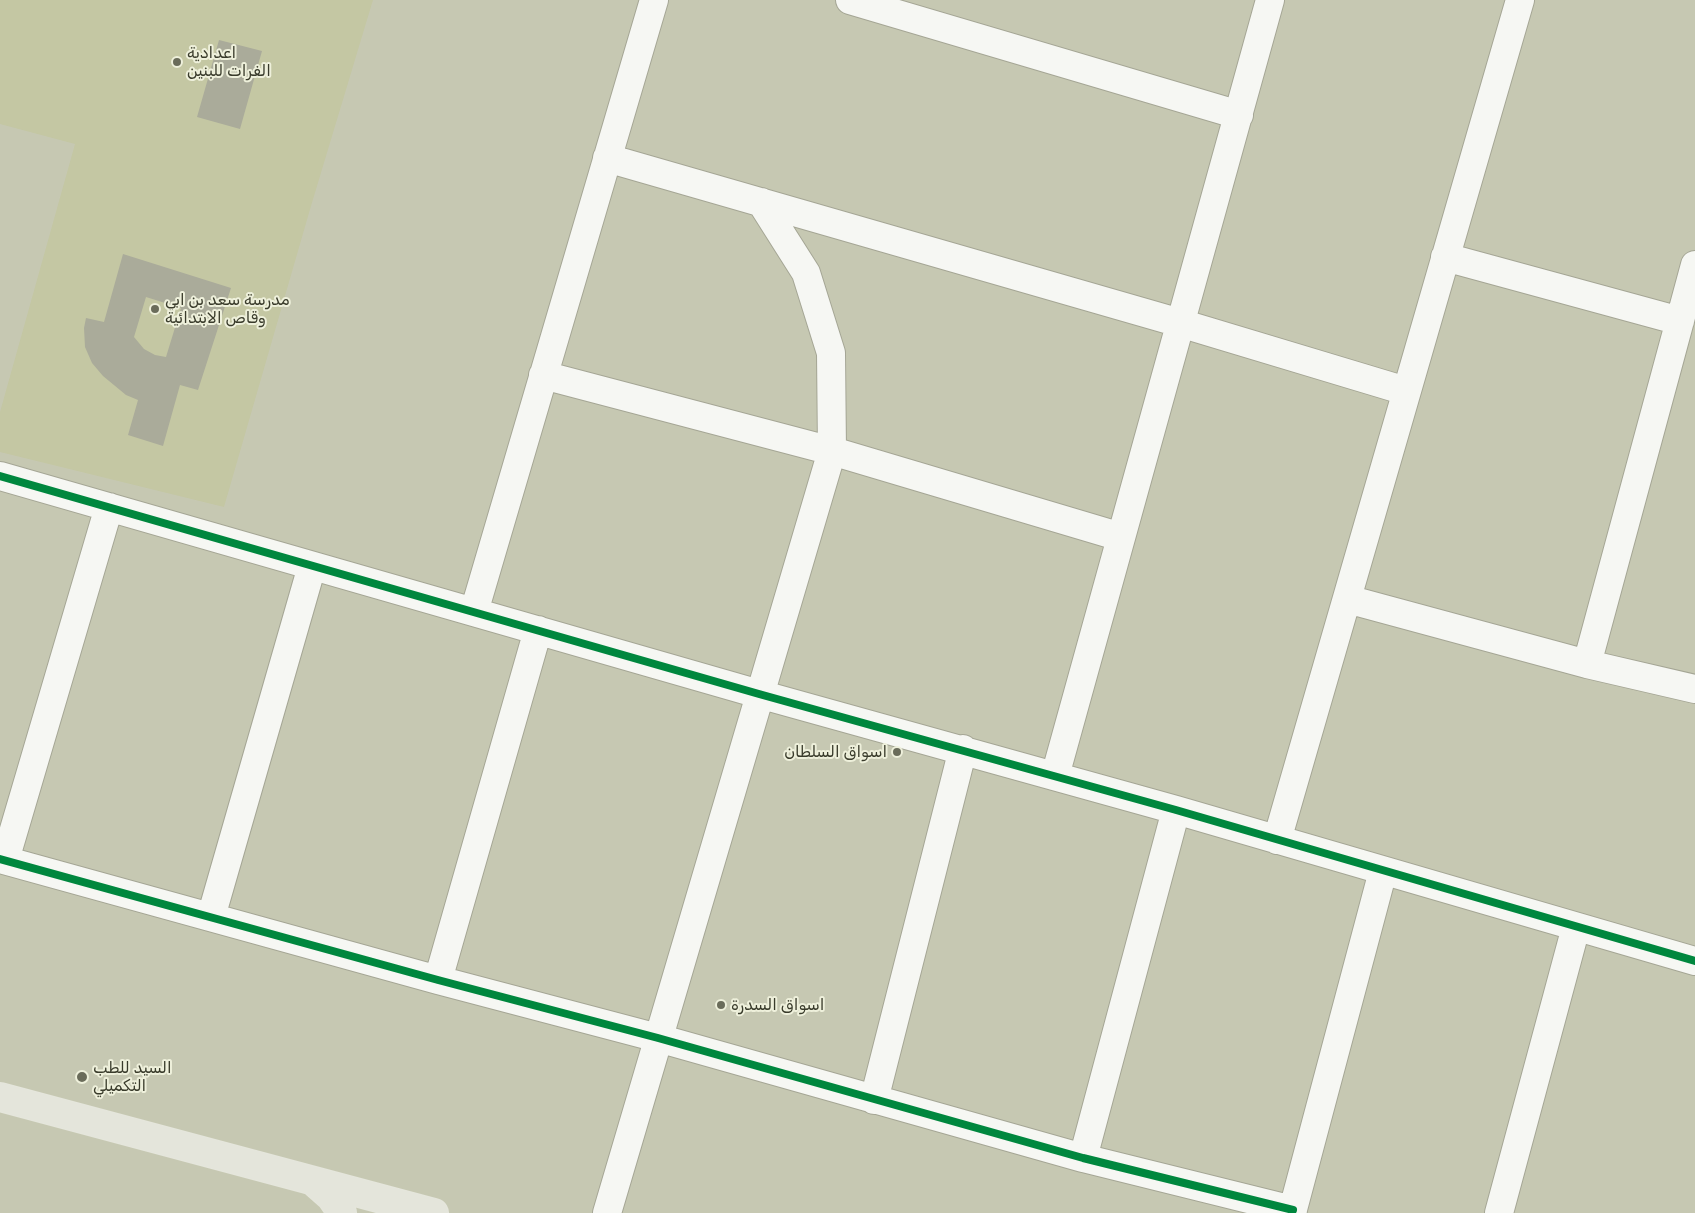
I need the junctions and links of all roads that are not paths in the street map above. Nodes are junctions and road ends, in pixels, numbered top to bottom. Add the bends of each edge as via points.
1 (654, 0) edge
2 (850, 0) edge
3 (1270, 0) edge
4 (1520, 0) edge
5 (1239, 115) junction
6 (608, 158) junction
7 (760, 202) junction
8 (1446, 257) junction
9 (1695, 265) edge
10 (1680, 321) junction
11 (1180, 323) junction
12 (544, 375) junction
13 (1406, 391) junction
14 (832, 451) junction
15 (0, 476) edge
16 (109, 507) junction
17 (1121, 537) junction
18 (312, 566) junction
19 (1347, 599) junction
20 (474, 612) junction
21 (538, 630) junction
22 (1587, 664) junction
23 (1695, 689) edge
24 (759, 694) junction
25 (962, 749) junction
26 (1055, 776) junction
27 (1176, 810) junction
28 (1277, 840) junction
29 (2, 860) edge
30 (1383, 871) junction
31 (211, 917) junction
32 (1576, 927) junction
33 (1695, 961) edge
34 (438, 980) junction
35 (658, 1038) junction
36 (0, 1097) edge
37 (874, 1100) junction
38 (1083, 1158) junction
39 (314, 1182) junction
40 (1293, 1212) edge
41 (342, 1213) edge
42 (434, 1213) edge
43 (607, 1213) edge
44 (1499, 1213) edge

1 - 6 street
2 - 5 street
3 - 5 street
4 - 8 street
5 - 11 street
6 - 7 street
6 - 12 street
7 - 11 street
7 - 14 street via 806,273 831,353
8 - 10 street
8 - 13 street
9 - 10 street
10 - 22 street
11 - 13 street
11 - 17 street
12 - 14 street
12 - 20 street
13 - 19 street
14 - 17 street
14 - 24 street
15 - 16 street
16 - 18 street
16 - 29 street
17 - 26 street
18 - 20 street
18 - 31 street
19 - 22 street
19 - 28 street
20 - 21 street
21 - 24 street
21 - 34 street
22 - 23 street
24 - 25 street
24 - 35 street
25 - 26 street
25 - 37 street
26 - 27 street
27 - 28 street
27 - 38 street
28 - 30 street
29 - 31 street
30 - 32 street
30 - 40 street
31 - 34 street
32 - 33 street
32 - 44 street
34 - 35 street
35 - 37 street
35 - 43 street
36 - 39 main road
37 - 38 street
38 - 40 street
39 - 41 main road via 332,1197
39 - 42 main road

